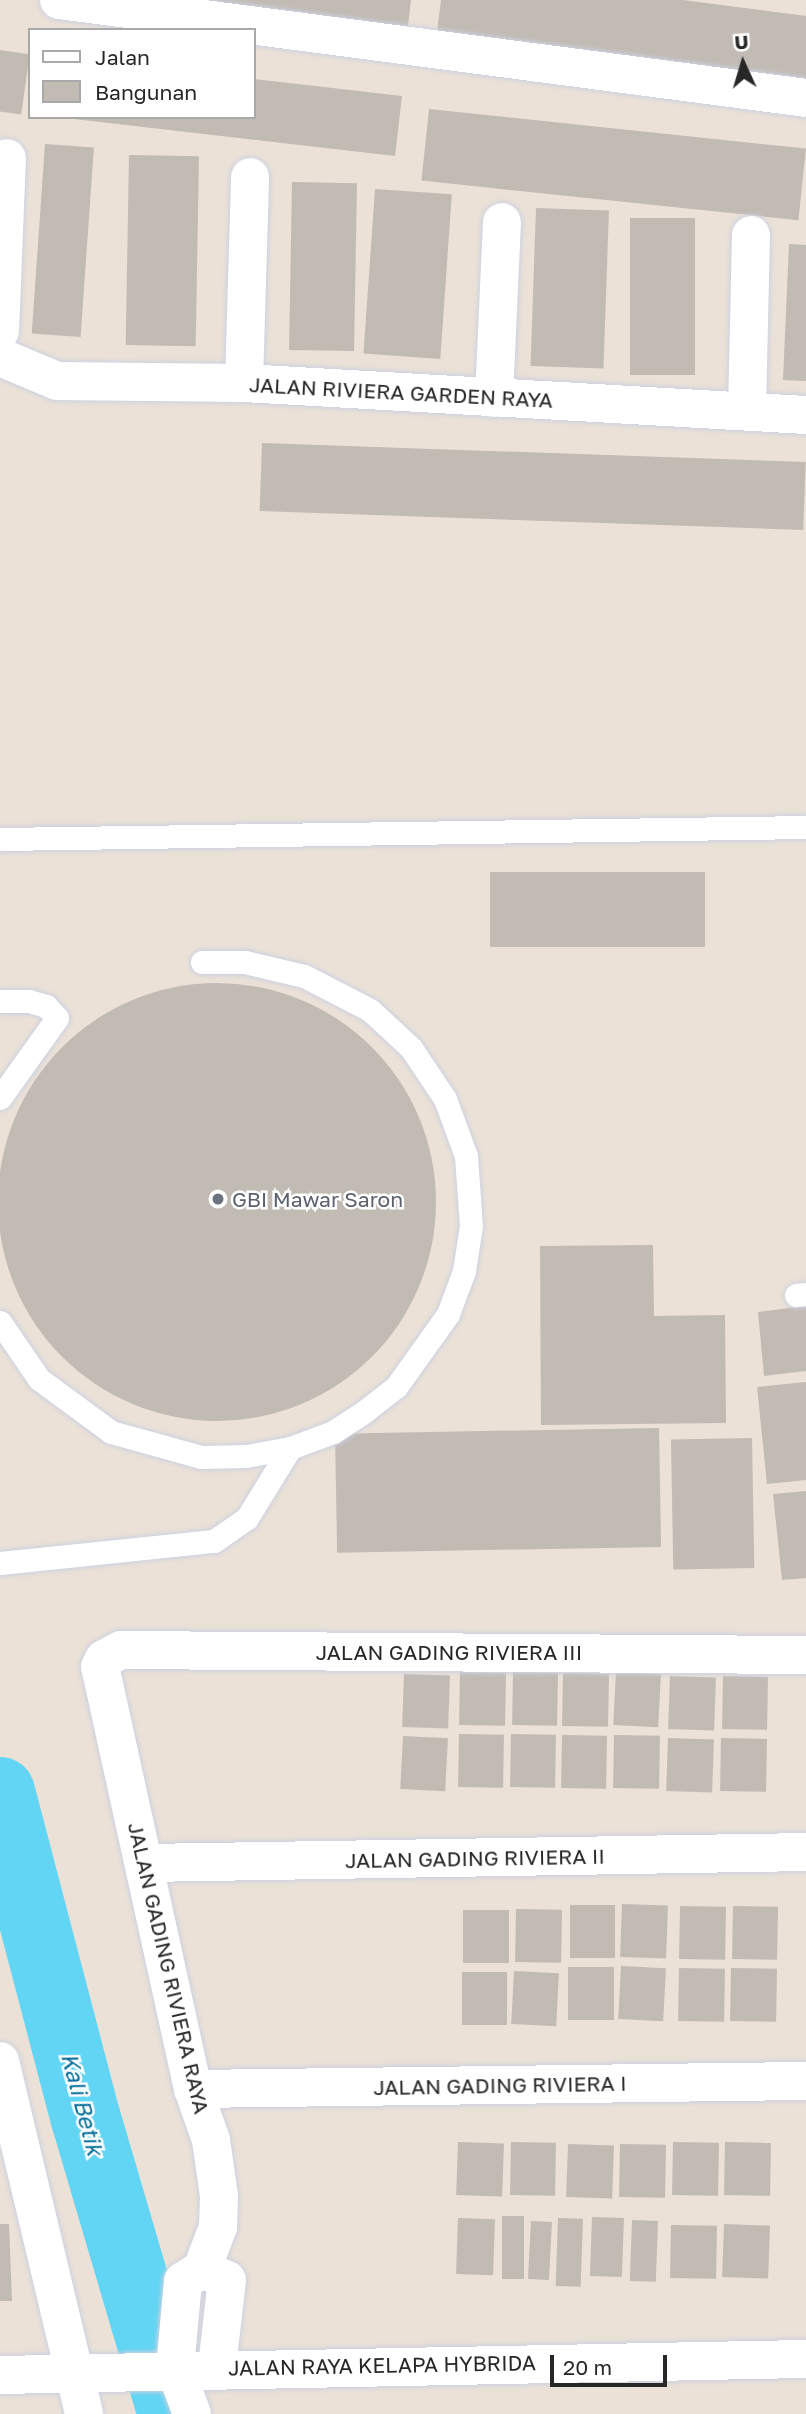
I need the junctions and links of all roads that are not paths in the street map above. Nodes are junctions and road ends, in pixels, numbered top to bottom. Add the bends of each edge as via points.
1 (58, 0) edge
2 (806, 99) edge
3 (7, 158) dead end
4 (250, 177) dead end
5 (502, 222) dead end
6 (751, 235) dead end
7 (0, 331) edge
8 (0, 358) edge
9 (244, 383) junction
10 (494, 398) junction
11 (747, 411) junction
12 (806, 415) edge
13 (806, 827) edge
14 (0, 839) edge
15 (202, 962) dead end
16 (0, 1001) edge
17 (0, 1098) edge
18 (0, 1322) edge
19 (290, 1448) junction
20 (0, 1563) edge
21 (806, 1655) edge
22 (100, 1667) joint
23 (806, 1852) edge
24 (145, 1863) junction
25 (0, 2061) edge
26 (806, 2081) edge
27 (193, 2088) junction
28 (202, 2269) junction
29 (806, 2359) edge
30 (217, 2367) junction
31 (173, 2369) junction
32 (87, 2374) junction
33 (0, 2375) edge
34 (192, 2412) edge
35 (84, 2413) edge

1 - 2 street
3 - 7 street
4 - 9 street
5 - 10 street
6 - 11 street
8 - 9 street, JALAN RIVIERA GARDEN RAYA via 57,381
9 - 10 street, JALAN RIVIERA GARDEN RAYA
10 - 11 street, JALAN RIVIERA GARDEN RAYA
11 - 12 street, JALAN RIVIERA GARDEN RAYA
13 - 14 lane
15 - 19 lane via 245,962 304,975 370,1010 411,1048 445,1099 466,1156 471,1226 464,1271 426,1352 396,1387 365,1411 333,1432
16 - 17 lane via 46,1006 57,1018
18 - 19 lane via 39,1379 111,1432 201,1457
19 - 20 lane via 247,1518 214,1541
21 - 22 street, JALAN GADING RIVIERA III via 121,1650 111,1652
22 - 24 street, JALAN GADING RIVIERA RAYA
23 - 24 street, JALAN GADING RIVIERA II
24 - 27 street, JALAN GADING RIVIERA RAYA
25 - 32 street
26 - 27 street, JALAN GADING RIVIERA I
27 - 28 street, JALAN GADING RIVIERA RAYA via 211,2140 219,2196 218,2227
28 - 30 street via 227,2280
28 - 31 street, JALAN GADING RIVIERA RAYA via 183,2281
29 - 30 street, JALAN RAYA KELAPA HYBRIDA
30 - 31 street, JALAN RAYA KELAPA HYBRIDA
31 - 32 street, JALAN RAYA KELAPA HYBRIDA
31 - 34 street
32 - 33 street, JALAN RAYA KELAPA HYBRIDA
32 - 35 street

